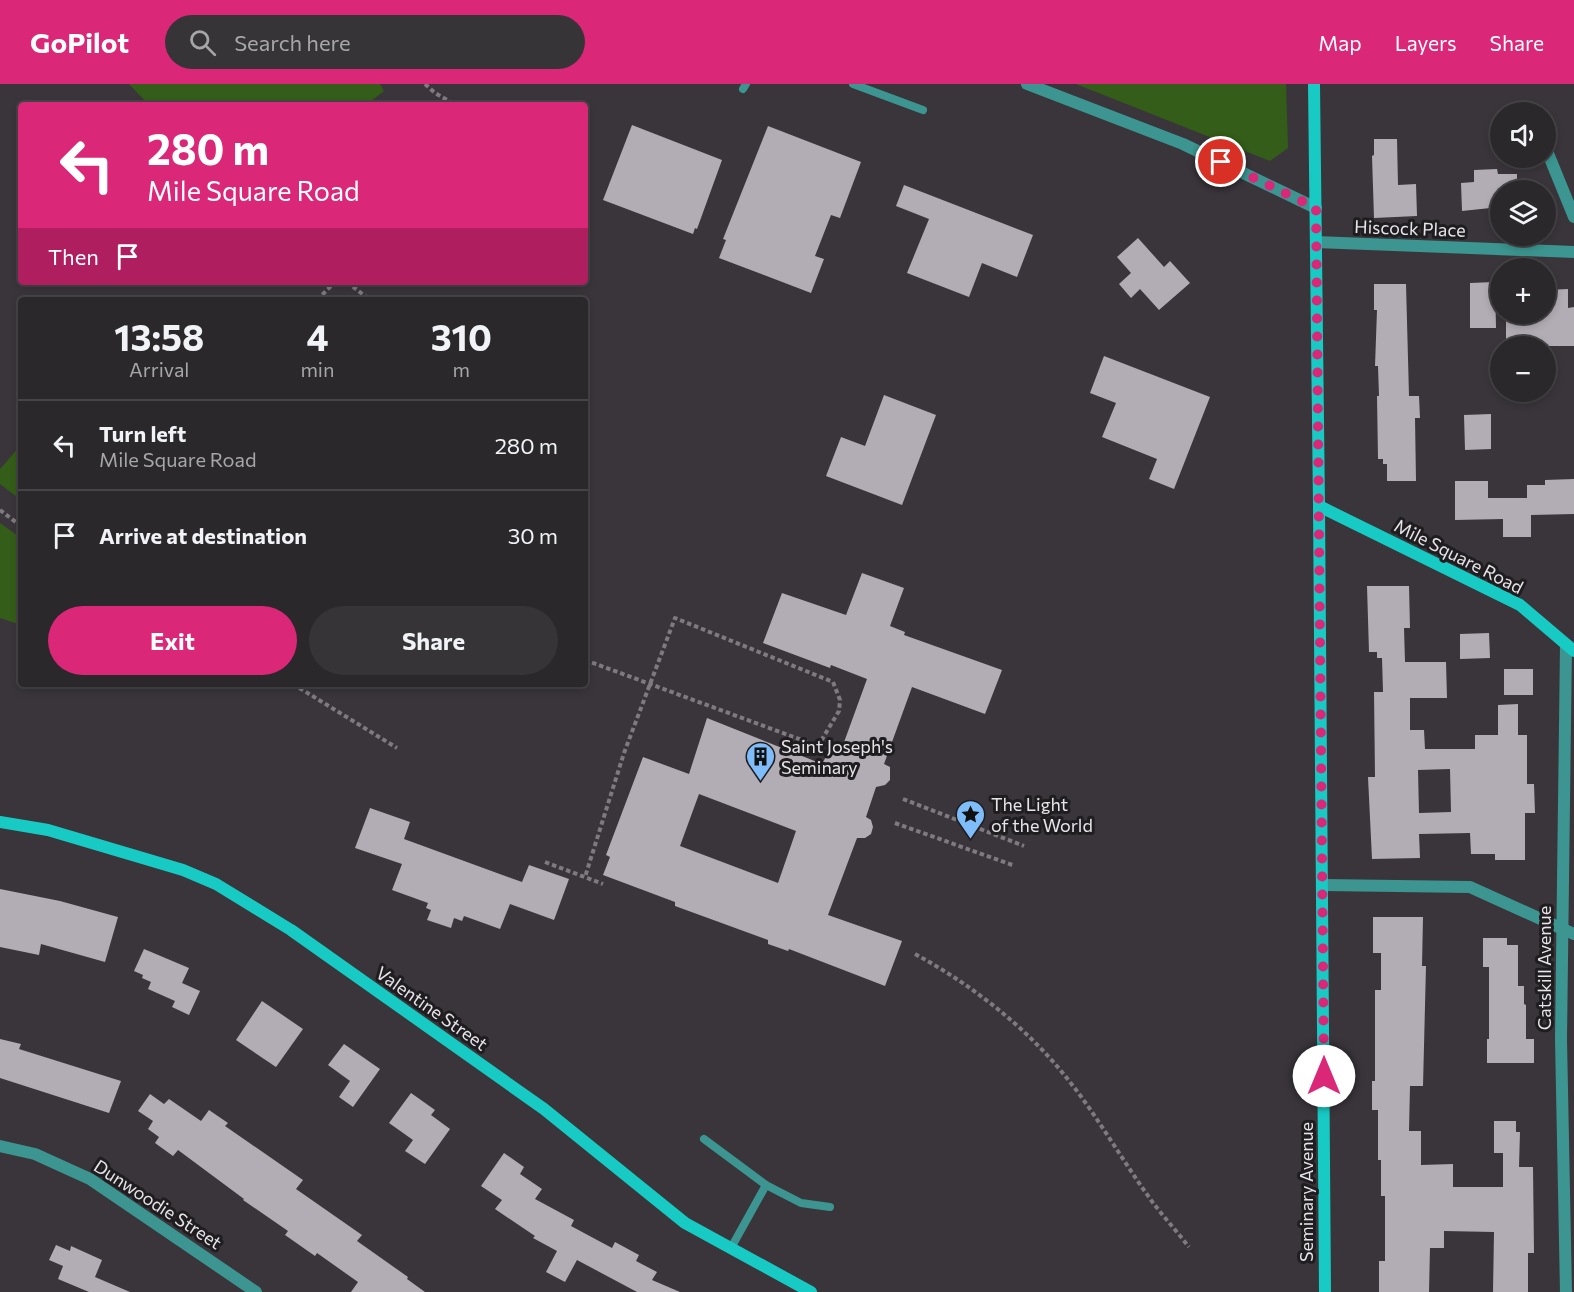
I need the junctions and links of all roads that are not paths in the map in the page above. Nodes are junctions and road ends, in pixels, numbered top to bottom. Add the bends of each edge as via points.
1 (853, 84) edge
2 (1027, 84) edge
3 (1314, 84) edge
4 (923, 110) dead end
5 (1554, 168) edge
6 (1316, 208) junction
7 (1574, 217) edge
8 (1316, 242) junction
9 (1574, 252) edge
10 (1319, 506) junction
11 (1570, 648) edge
12 (0, 822) edge
13 (1323, 885) junction
14 (1562, 929) junction
15 (1574, 934) edge
16 (704, 1138) dead end
17 (0, 1146) edge
18 (766, 1185) junction
19 (830, 1207) dead end
20 (731, 1248) junction
21 (256, 1292) edge
22 (810, 1292) edge
23 (1325, 1292) edge
24 (1566, 1292) edge

1 - 4 lane
2 - 6 street via 1183,144
3 - 6 street, Seminary Avenue
5 - 7 street
6 - 8 street, Seminary Avenue
8 - 9 street, Hiscock Place
8 - 10 street, Seminary Avenue
10 - 11 street, Mile Square Road via 1520,605
10 - 13 street, Seminary Avenue
11 - 14 street, Catskill Avenue
12 - 20 street, Valentine Street via 48,830 183,870 216,884 291,930 544,1109 685,1223
13 - 14 street via 1470,887
13 - 23 street, Seminary Avenue
14 - 15 street
14 - 24 street, Catskill Avenue
16 - 18 lane
17 - 21 street, Dunwoodie Street via 35,1154 90,1179
18 - 19 lane via 801,1203
18 - 20 lane
20 - 22 street, Valentine Street

